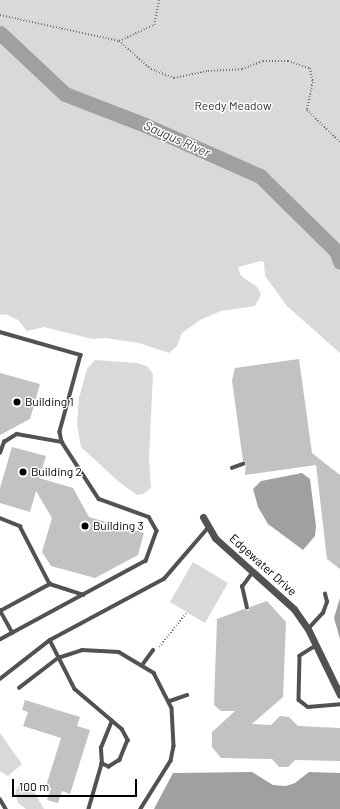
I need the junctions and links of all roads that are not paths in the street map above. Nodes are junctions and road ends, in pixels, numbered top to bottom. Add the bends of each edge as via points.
1 (0, 332) edge
2 (62, 442) junction
3 (0, 453) edge
4 (243, 464) dead end
5 (232, 468) dead end
6 (203, 517) dead end
7 (0, 518) edge
8 (207, 529) junction
9 (254, 571) junction
10 (50, 584) junction
11 (325, 594) dead end
12 (83, 595) junction
13 (247, 608) dead end
14 (0, 610) edge
15 (308, 629) junction
16 (13, 633) junction
17 (0, 640) edge
18 (50, 640) junction
19 (316, 646) junction
20 (154, 651) road end
21 (58, 658) junction
22 (143, 664) junction
23 (0, 679) edge
24 (337, 684) edge
25 (19, 688) dead end
26 (187, 695) dead end
27 (340, 695) edge
28 (170, 701) junction
29 (340, 704) edge
30 (112, 721) junction
31 (102, 764) junction
32 (0, 799) edge
33 (6, 809) edge
34 (89, 809) edge
35 (141, 809) edge

1 - 2 lane via 81,355 60,432
2 - 3 lane via 17,434 4,442
2 - 12 lane via 99,499 149,517 156,531 147,560
4 - 5 lane
6 - 8 street, Edgewater Drive
7 - 10 lane via 20,526
8 - 9 street, Edgewater Drive
8 - 18 lane via 167,576
9 - 13 lane via 242,587
9 - 15 street, Edgewater Drive via 284,596
10 - 12 lane
10 - 14 lane
11 - 15 lane via 327,602 323,613
12 - 16 lane
14 - 16 lane
15 - 19 street, Edgewater Drive
16 - 17 lane
18 - 21 lane
18 - 23 lane
19 - 24 street, Edgewater Drive
19 - 29 lane via 300,656 299,700 308,707
20 - 22 lane
21 - 22 lane via 75,651 110,650
21 - 25 lane
21 - 30 lane via 82,697
22 - 28 lane via 158,679
24 - 27 street, Edgewater Drive
26 - 28 lane
28 - 35 lane via 175,723 174,754
30 - 31 lane via 101,748
30 - 31 lane via 126,734 128,744 116,763 107,767
31 - 34 lane
32 - 33 lane

